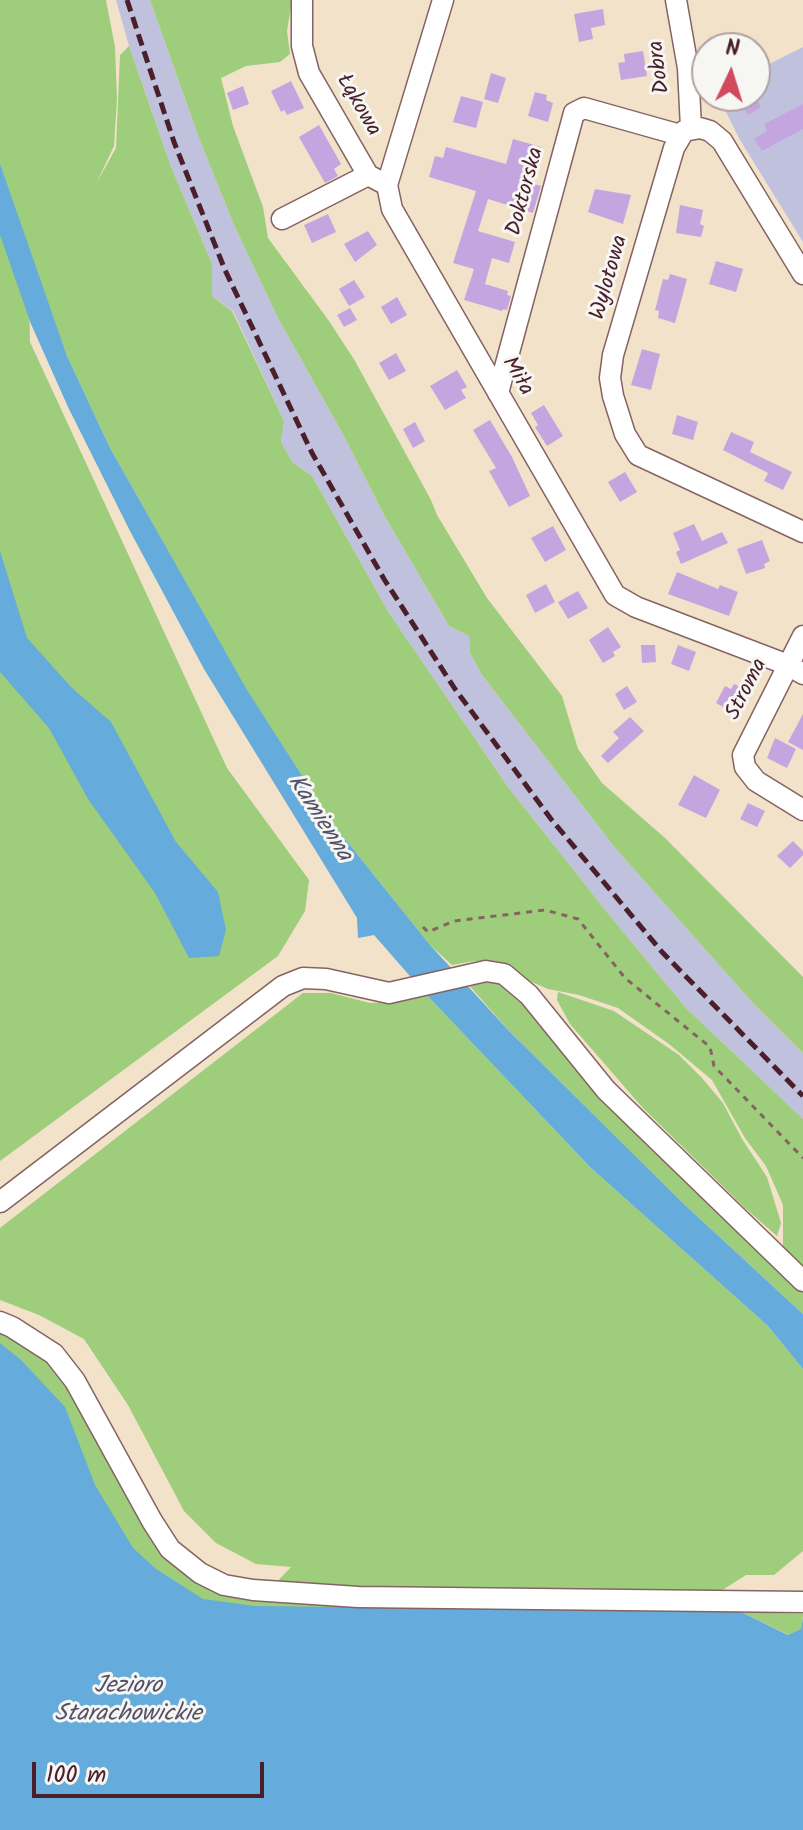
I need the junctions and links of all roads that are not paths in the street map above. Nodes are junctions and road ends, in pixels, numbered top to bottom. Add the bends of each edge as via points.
1 (302, 0) edge
2 (443, 0) edge
3 (676, 0) edge
4 (686, 132) junction
5 (368, 175) junction
6 (387, 185) junction
7 (282, 219) dead end
8 (803, 274) edge
9 (498, 393) junction
10 (803, 532) edge
11 (803, 636) edge
12 (796, 669) edge
13 (803, 810) edge
14 (0, 1202) edge
15 (803, 1281) edge
16 (0, 1322) edge
17 (803, 1602) edge

1 - 5 street, Łąkowa via 302,46 309,73
2 - 6 street
3 - 4 street, Dobra via 688,68
4 - 8 street via 710,131 725,145
4 - 9 street, Doktorska via 584,108 574,113
4 - 10 street, Wylotowa via 674,148 613,355 610,378 617,411 638,455
5 - 6 street
5 - 7 street
6 - 9 street, Miła via 392,209
9 - 12 street, Miła via 615,595
11 - 12 street, Stroma
12 - 13 street, Stroma via 744,750 745,767 756,781
14 - 15 street via 283,986 303,978 326,979 389,993 486,971 504,974 529,995 606,1090
16 - 17 street via 54,1354 75,1381 170,1549 224,1585 358,1597

